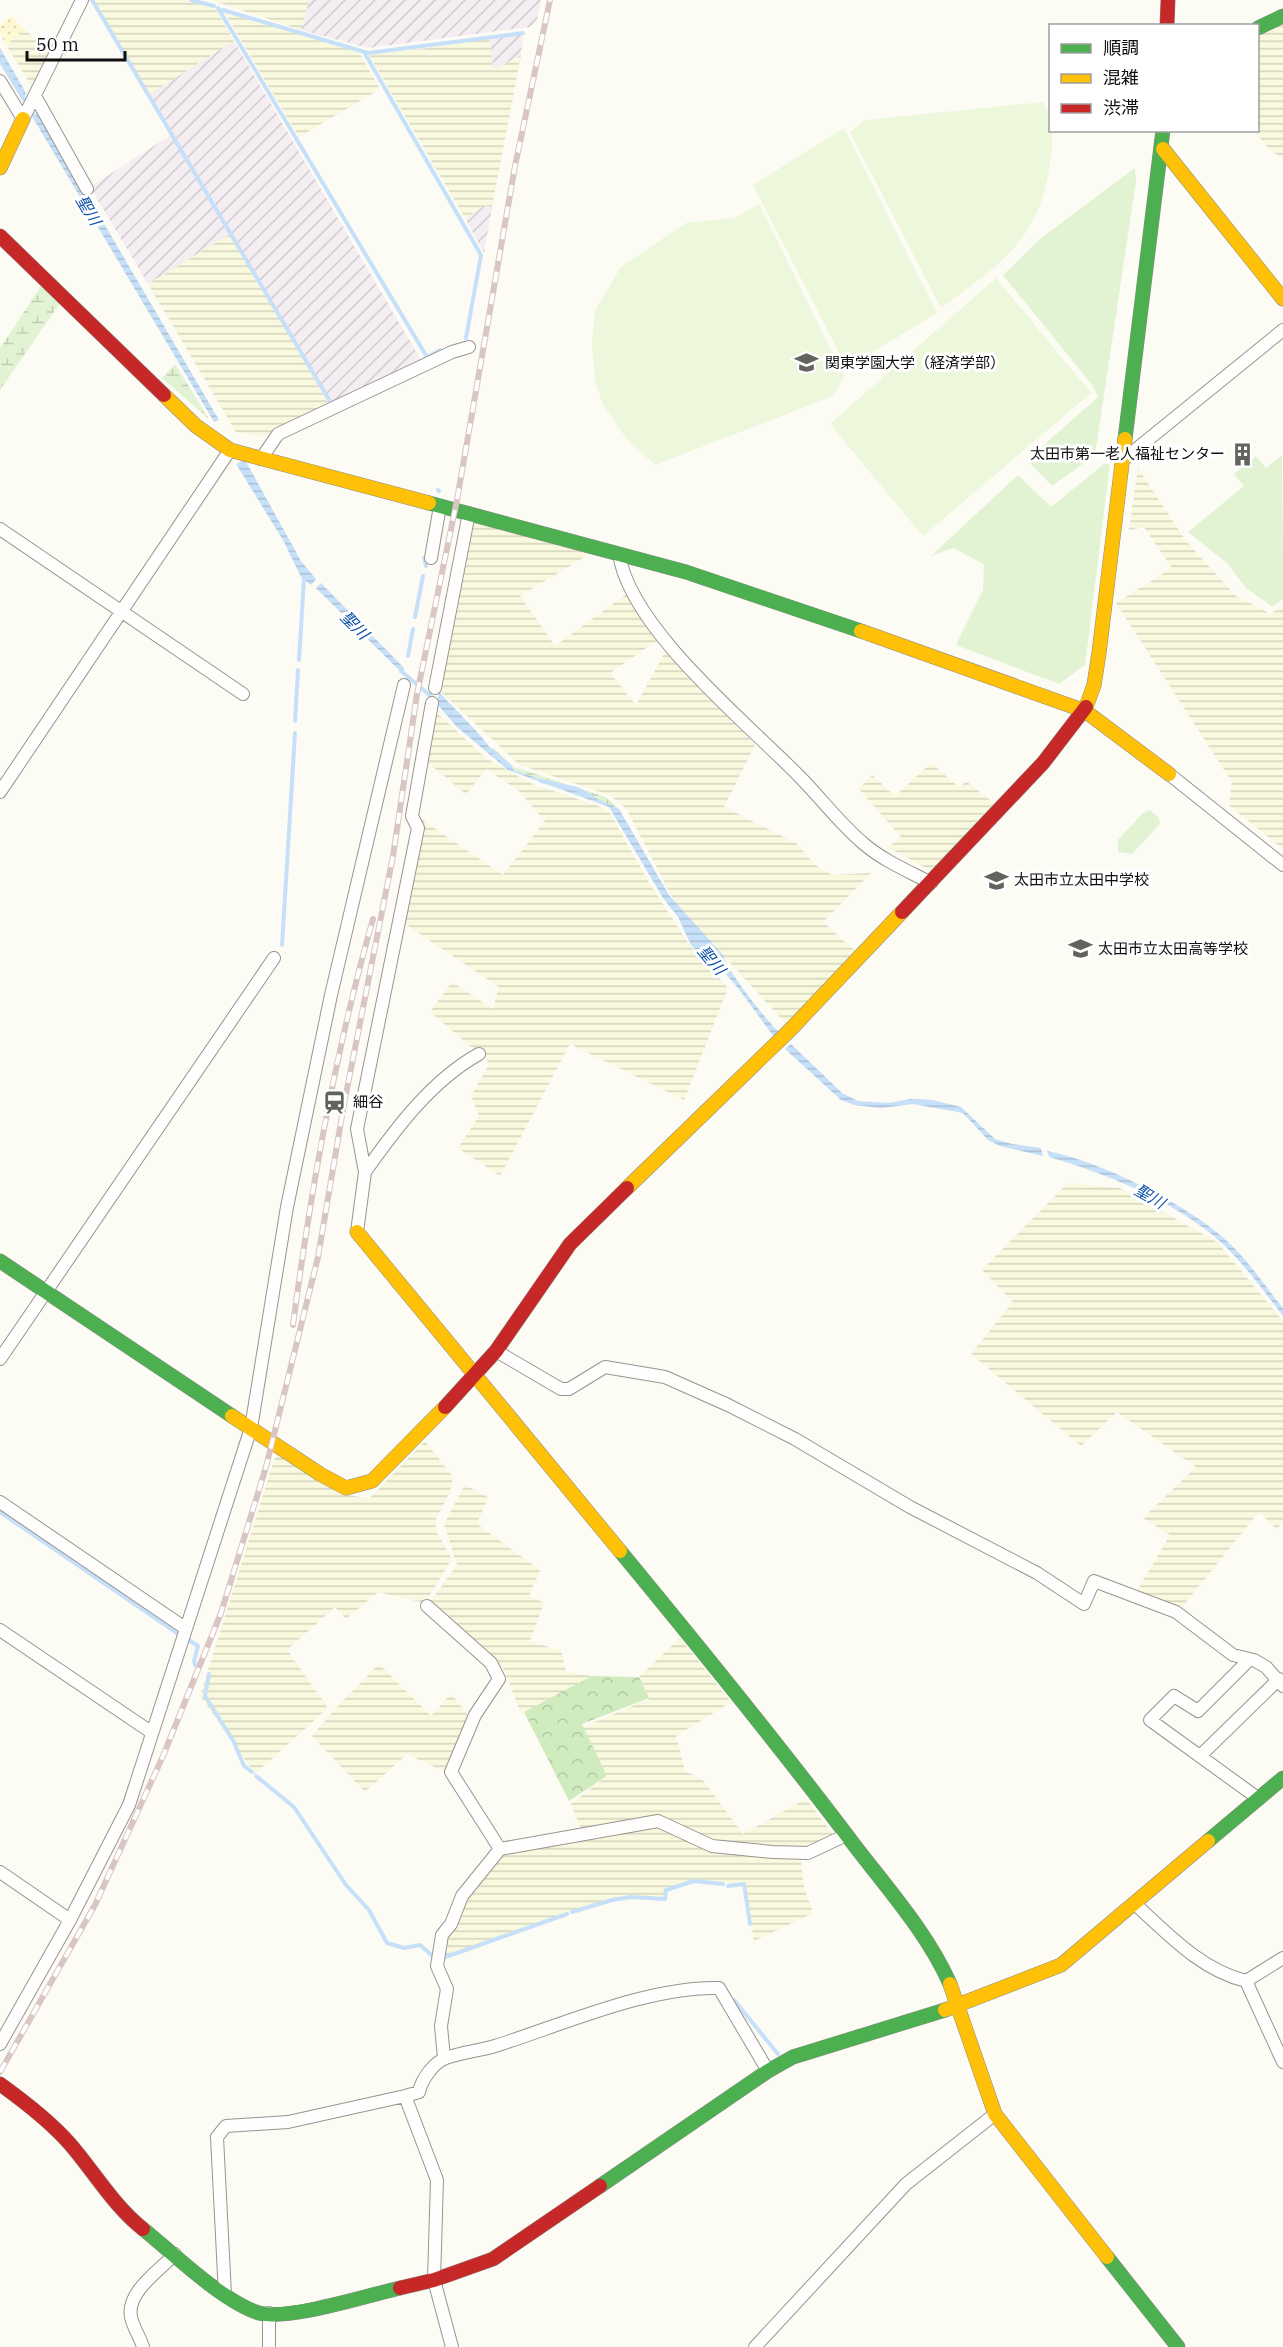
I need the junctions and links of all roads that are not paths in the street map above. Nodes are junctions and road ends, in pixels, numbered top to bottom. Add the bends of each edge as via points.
1 (82, 0) edge
2 (1168, 0) edge
3 (1283, 16) edge
4 (1167, 24) edge
5 (1259, 27) edge
6 (0, 81) edge
7 (29, 107) junction
8 (1164, 132) edge
9 (1163, 149) junction
10 (0, 168) edge
11 (87, 189) dead end
12 (0, 236) edge
13 (1283, 299) edge
14 (1283, 330) edge
15 (469, 347) dead end
16 (230, 450) junction
17 (261, 459) junction
18 (1123, 460) junction
19 (440, 506) junction
20 (469, 513) junction
21 (0, 530) edge
22 (619, 554) junction
23 (431, 558) dead end
24 (124, 612) junction
25 (404, 685) dead end
26 (435, 688) dead end
27 (243, 694) dead end
28 (432, 703) dead end
29 (1085, 711) junction
30 (1169, 774) joint
31 (0, 792) edge
32 (1283, 865) edge
33 (931, 883) junction
34 (274, 958) dead end
35 (479, 1054) dead end
36 (365, 1172) junction
37 (357, 1232) joint
38 (0, 1261) edge
39 (46, 1292) junction
40 (496, 1351) junction
41 (0, 1359) edge
42 (473, 1376) junction
43 (250, 1428) junction
44 (0, 1502) edge
45 (427, 1606) dead end
46 (185, 1628) junction
47 (0, 1630) edge
48 (1250, 1659) junction
49 (1281, 1682) edge
50 (151, 1732) junction
51 (1200, 1756) junction
52 (1283, 1778) edge
53 (1258, 1799) junction
54 (846, 1835) junction
55 (500, 1849) junction
56 (0, 1872) edge
57 (1136, 1904) junction
58 (70, 1920) junction
59 (1283, 1958) edge
60 (1246, 1981) junction
61 (959, 2006) junction
62 (0, 2044) edge
63 (444, 2058) junction
64 (1283, 2062) edge
65 (768, 2071) junction
66 (0, 2084) edge
67 (405, 2096) junction
68 (994, 2114) junction
69 (175, 2254) junction
70 (434, 2280) junction
71 (225, 2295) junction
72 (269, 2313) junction
73 (143, 2347) edge
74 (269, 2347) edge
75 (452, 2347) edge
76 (755, 2347) edge
77 (1178, 2347) edge

1 - 7 street
2 - 4 street
3 - 5 street
6 - 7 street
7 - 10 street
7 - 11 street
8 - 9 street
9 - 13 street
9 - 18 street
12 - 16 street via 196,426
14 - 18 street
15 - 17 street via 278,434
16 - 17 street
16 - 24 street
17 - 19 street
18 - 29 street via 1099,652
19 - 20 street
19 - 23 street
20 - 22 street
20 - 26 street
21 - 24 street
22 - 29 street via 758,595
22 - 33 street via 625,576 659,634 689,667 863,844
24 - 27 street
24 - 31 street
25 - 43 street via 331,995 289,1196
28 - 36 street via 412,816 418,828 357,1129
29 - 30 street
29 - 33 street
30 - 32 street
33 - 40 street via 790,1030 570,1244
34 - 39 street
35 - 36 street via 460,1064 397,1126
36 - 37 street
37 - 42 street
38 - 39 street
39 - 41 street
39 - 43 street
40 - 42 street
40 - 48 street via 561,1389 569,1389 605,1367 665,1377 795,1439 910,1507 1037,1573 1084,1604 1094,1581 1176,1612 1233,1655
42 - 43 street via 372,1481 346,1488
42 - 54 street via 774,1738
43 - 46 street
44 - 46 street
45 - 55 street via 490,1663 499,1678 475,1715 450,1772
46 - 50 street
47 - 50 street
48 - 49 street via 1266,1667
48 - 51 street via 1198,1711 1174,1696 1150,1720
49 - 51 street
50 - 58 street via 129,1805
51 - 53 street
52 - 53 street
53 - 57 street
54 - 55 street via 808,1853 773,1852 712,1846 658,1821
54 - 61 street via 943,1969
55 - 63 street via 462,1896 442,1935 437,1966 447,1989 441,2026
56 - 58 street
57 - 60 street via 1185,1950 1208,1966
57 - 61 street via 1061,1965
58 - 62 street
59 - 60 street
60 - 64 street
61 - 65 street via 793,2057
61 - 68 street
63 - 65 street via 492,2047 606,2008 697,1988 719,1988
63 - 67 street via 422,2080 419,2092
65 - 70 street via 493,2259
66 - 69 street via 36,2110 125,2213
67 - 70 street via 437,2180
67 - 71 street via 288,2122 226,2126 217,2137
68 - 76 street via 906,2184
68 - 77 street
69 - 71 street
69 - 73 street via 131,2303 131,2317
70 - 72 street via 295,2312
70 - 75 street
71 - 72 street via 260,2313
72 - 74 street

